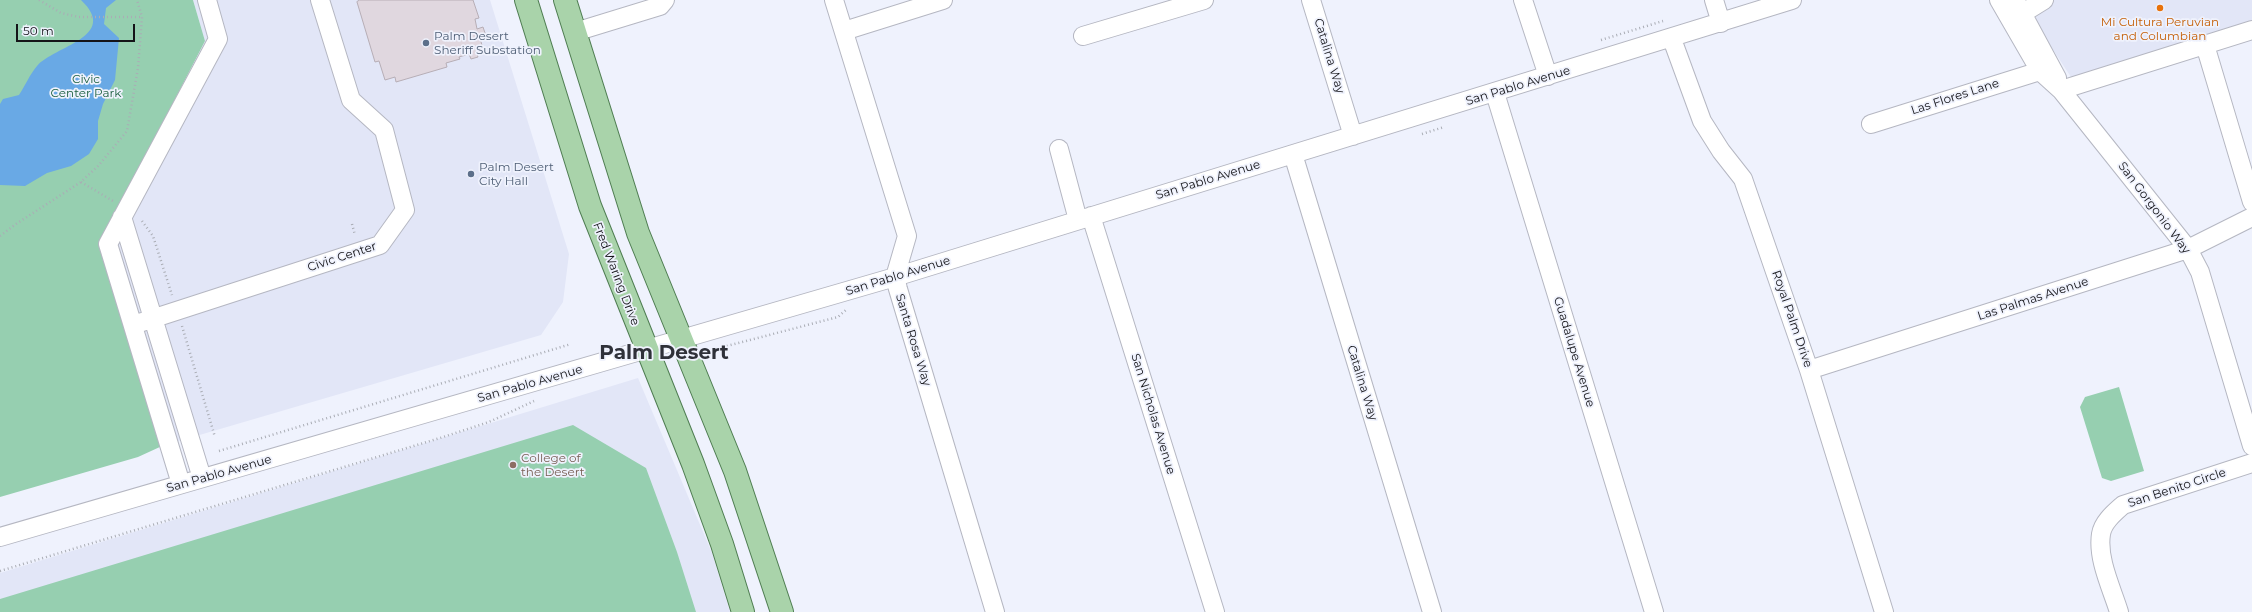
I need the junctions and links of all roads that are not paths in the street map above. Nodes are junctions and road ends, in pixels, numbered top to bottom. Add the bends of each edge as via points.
1 (207, 0) edge
2 (320, 0) edge
3 (526, 0) edge
4 (565, 0) edge
5 (665, 0) edge
6 (834, 0) edge
7 (943, 0) edge
8 (1204, 0) edge
9 (1312, 0) edge
10 (1523, 0) edge
11 (1714, 0) edge
12 (1792, 0) edge
13 (1999, 0) edge
14 (2044, 0) edge
15 (2019, 7) edge
16 (1722, 23) junction
17 (2252, 30) edge
18 (844, 31) junction
19 (575, 32) junction
20 (1083, 36) dead end
21 (1672, 39) junction
22 (2205, 45) junction
23 (2040, 71) junction
24 (1548, 76) junction
25 (2061, 90) junction
26 (1495, 93) junction
27 (1871, 124) dead end
28 (1353, 136) junction
29 (1059, 149) dead end
30 (1293, 154) junction
31 (2252, 202) edge
32 (122, 217) junction
33 (2252, 217) edge
34 (1084, 218) junction
35 (2188, 249) junction
36 (895, 277) junction
37 (153, 319) junction
38 (133, 325) junction
39 (682, 340) junction
40 (646, 351) junction
41 (1809, 370) junction
42 (2252, 446) edge
43 (2252, 463) edge
44 (202, 478) junction
45 (181, 484) junction
46 (0, 537) edge
47 (743, 612) edge
48 (782, 612) edge
49 (995, 612) edge
50 (1215, 612) edge
51 (1432, 612) edge
52 (1654, 612) edge
53 (1884, 612) edge
54 (2119, 612) edge

1 - 32 street via 218,39
2 - 37 street, Civic Center via 351,100 384,130 405,210 380,245
3 - 40 main road, Fred Waring Drive via 587,198
4 - 19 main road
5 - 19 street via 660,6
6 - 18 street, Santa Rosa Way
7 - 18 street
8 - 20 street
9 - 28 street, Catalina Way
10 - 24 street
11 - 16 street
12 - 16 street, San Pablo Avenue
13 - 23 street, San Gorgonio Way
14 - 15 street
15 - 25 street via 2055,72
16 - 21 street, San Pablo Avenue
17 - 22 street
18 - 36 street, Santa Rosa Way via 907,236
19 - 39 main road via 638,233
21 - 24 street, San Pablo Avenue
21 - 41 street, Royal Palm Drive via 1702,121 1743,179
22 - 25 street
22 - 31 street
23 - 25 street, San Gorgonio Way
23 - 27 street, Las Flores Lane
24 - 26 street, San Pablo Avenue
25 - 35 street, San Gorgonio Way
26 - 28 street, San Pablo Avenue
26 - 52 street, Guadalupe Avenue
28 - 30 street, San Pablo Avenue
29 - 34 street, San Nicholas Avenue
30 - 34 street, San Pablo Avenue
30 - 51 street, Catalina Way
32 - 37 street
32 - 38 street via 108,244
33 - 35 street, Las Palmas Avenue
34 - 36 street, San Pablo Avenue
34 - 50 street, San Nicholas Avenue
35 - 41 street, Las Palmas Avenue
35 - 42 street, San Gorgonio Way via 2200,272
36 - 39 street, San Pablo Avenue
36 - 49 street, Santa Rosa Way
37 - 38 street, Civic Center
37 - 44 street
38 - 45 street
39 - 40 street, San Pablo Avenue
39 - 48 main road via 736,471
40 - 44 street, San Pablo Avenue
40 - 47 main road, Fred Waring Drive via 693,464
41 - 53 street, Royal Palm Drive
43 - 54 street, San Benito Circle via 2123,505 2110,516 2101,533 2101,554
44 - 45 street, San Pablo Avenue
45 - 46 street, San Pablo Avenue

